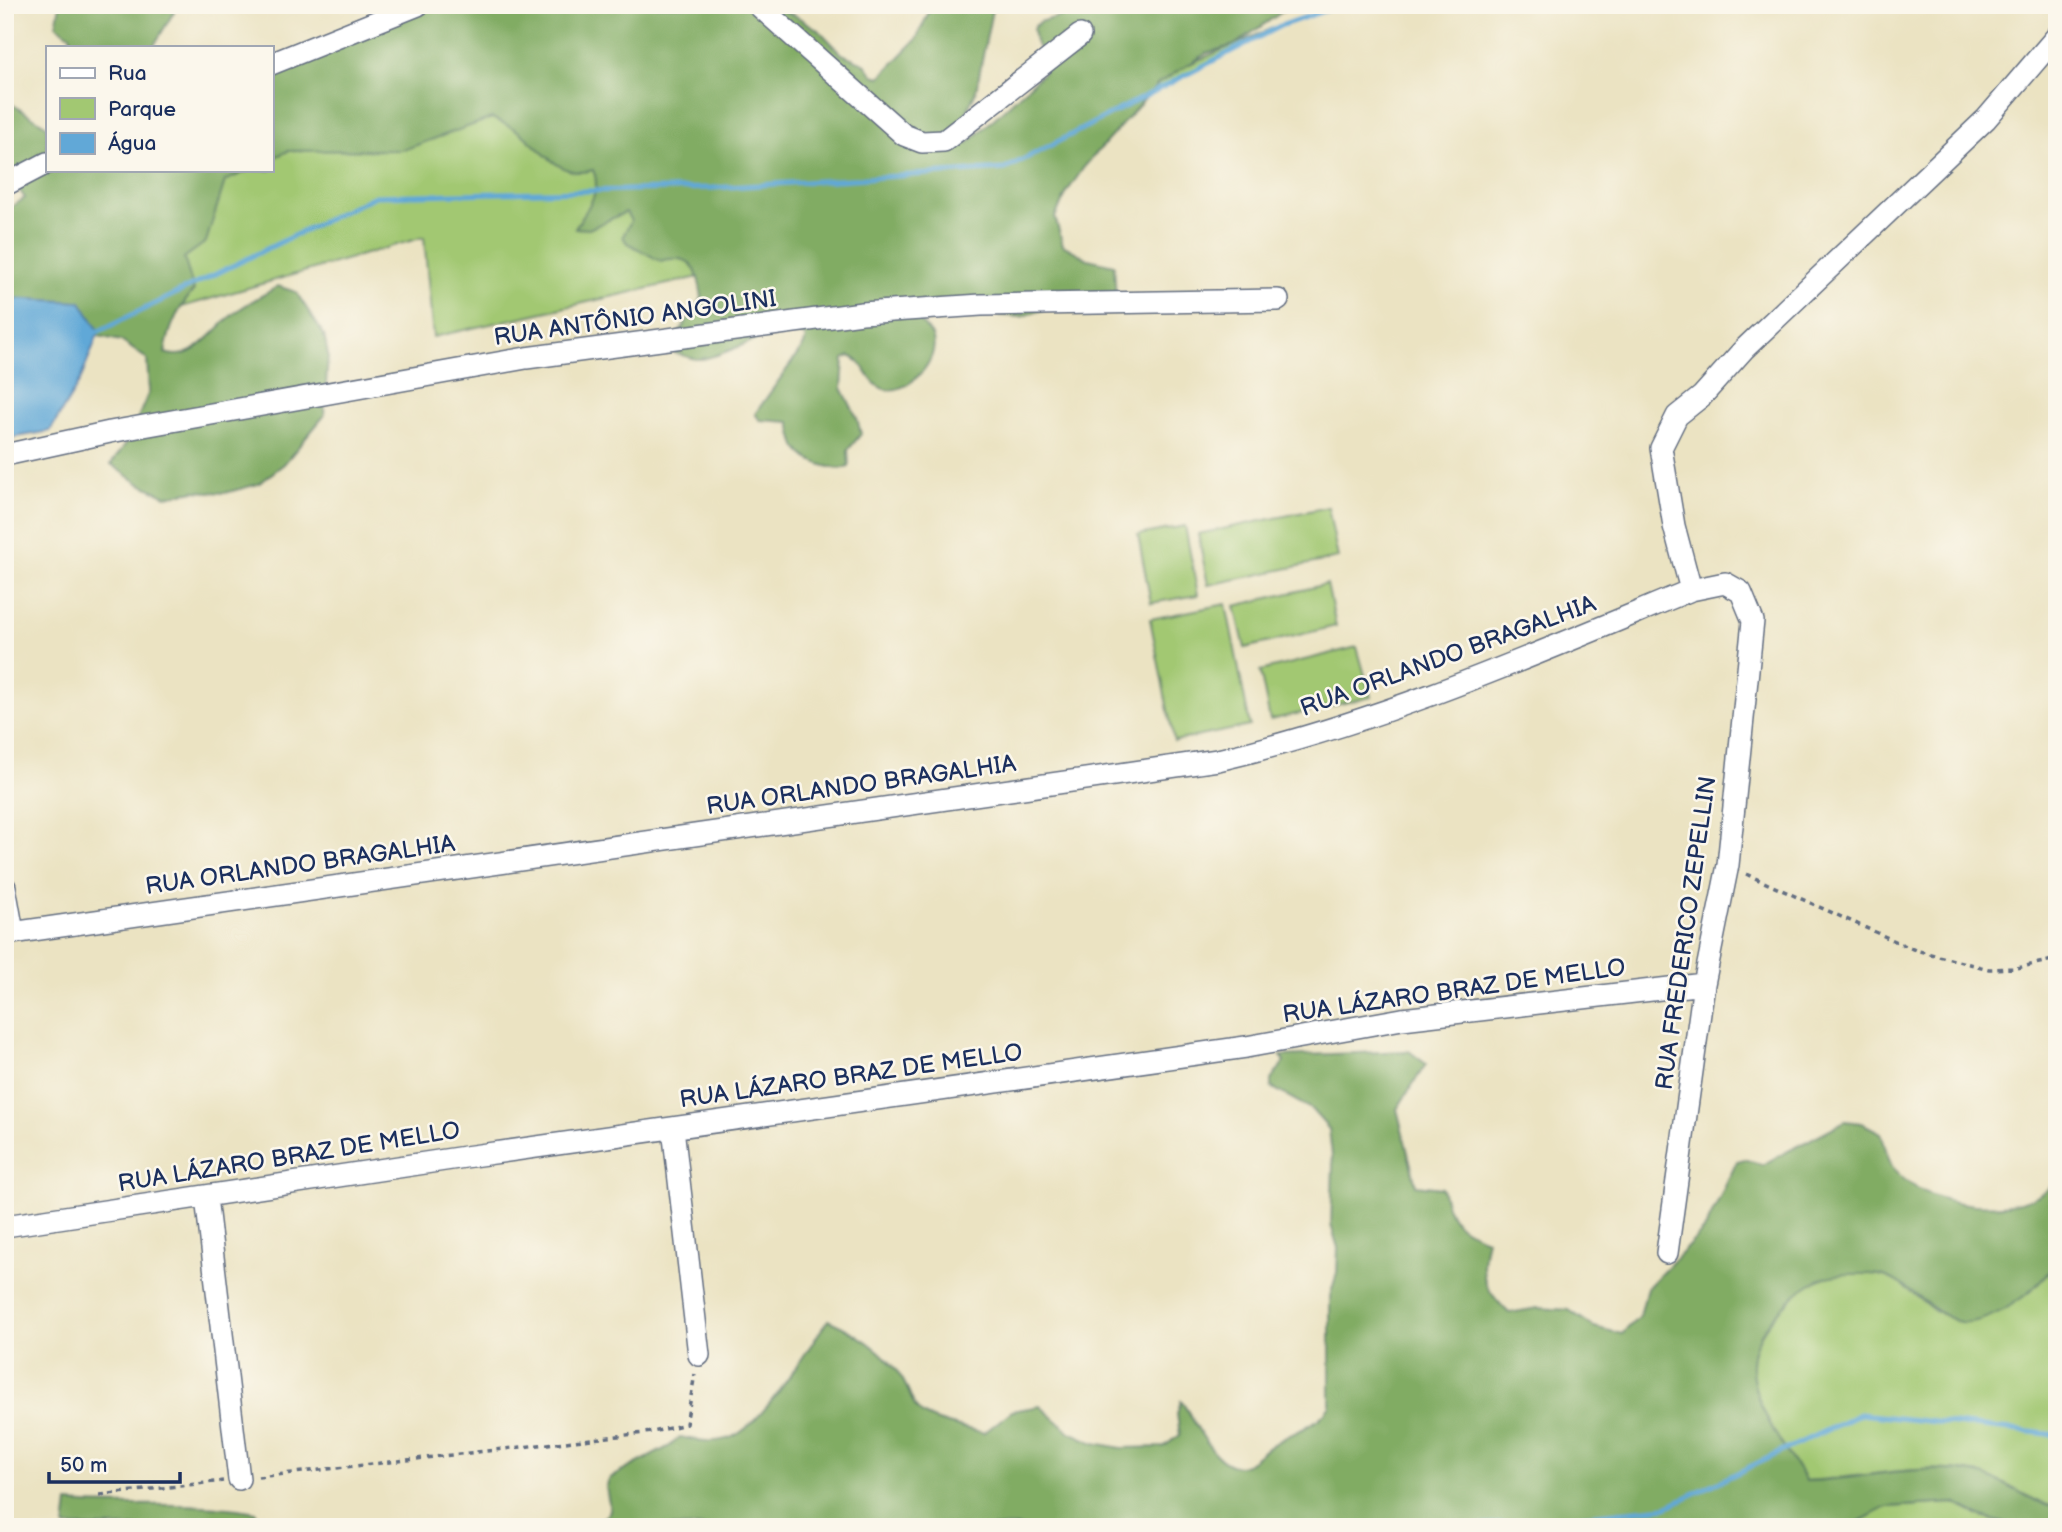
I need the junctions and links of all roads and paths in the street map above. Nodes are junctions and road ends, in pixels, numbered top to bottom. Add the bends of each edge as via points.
1 (418, 5) edge
2 (758, 5) edge
3 (1080, 35) dead end
4 (2057, 36) edge
5 (273, 63) edge
6 (46, 164) edge
7 (5, 185) edge
8 (1278, 300) dead end
9 (5, 455) edge
10 (1691, 590) junction
11 (1728, 865) junction
12 (5, 887) edge
13 (9, 933) edge
14 (2057, 959) edge
15 (1704, 984) junction
16 (673, 1128) junction
17 (206, 1197) junction
18 (5, 1226) edge
19 (1667, 1253) dead end
20 (699, 1355) joint
21 (239, 1479) junction
22 (100, 1495) dead end

1 - 5 street
2 - 3 street via 904,135 922,142 944,141
4 - 10 street via 1986,118 1677,416 1661,448
6 - 7 street
8 - 9 street, RUA ANTÔNIO ANGOLINI via 995,305 862,313 526,358
10 - 11 street, RUA FREDERICO ZEPELLIN via 1732,585 1741,592 1753,621
10 - 13 street, RUA ORLANDO BRAGALHIA via 1433,695 1304,738 1218,760
11 - 14 path via 1915,950 1989,969
11 - 15 street, RUA FREDERICO ZEPELLIN
12 - 13 street
15 - 16 street, RUA LÁZARO BRAZ DE MELLO via 1402,1019 1246,1047
15 - 19 street, RUA FREDERICO ZEPELLIN
16 - 17 street, RUA LÁZARO BRAZ DE MELLO
16 - 20 street
17 - 18 street, RUA LÁZARO BRAZ DE MELLO
17 - 21 street
20 - 21 path via 685,1424 653,1432
21 - 22 path

